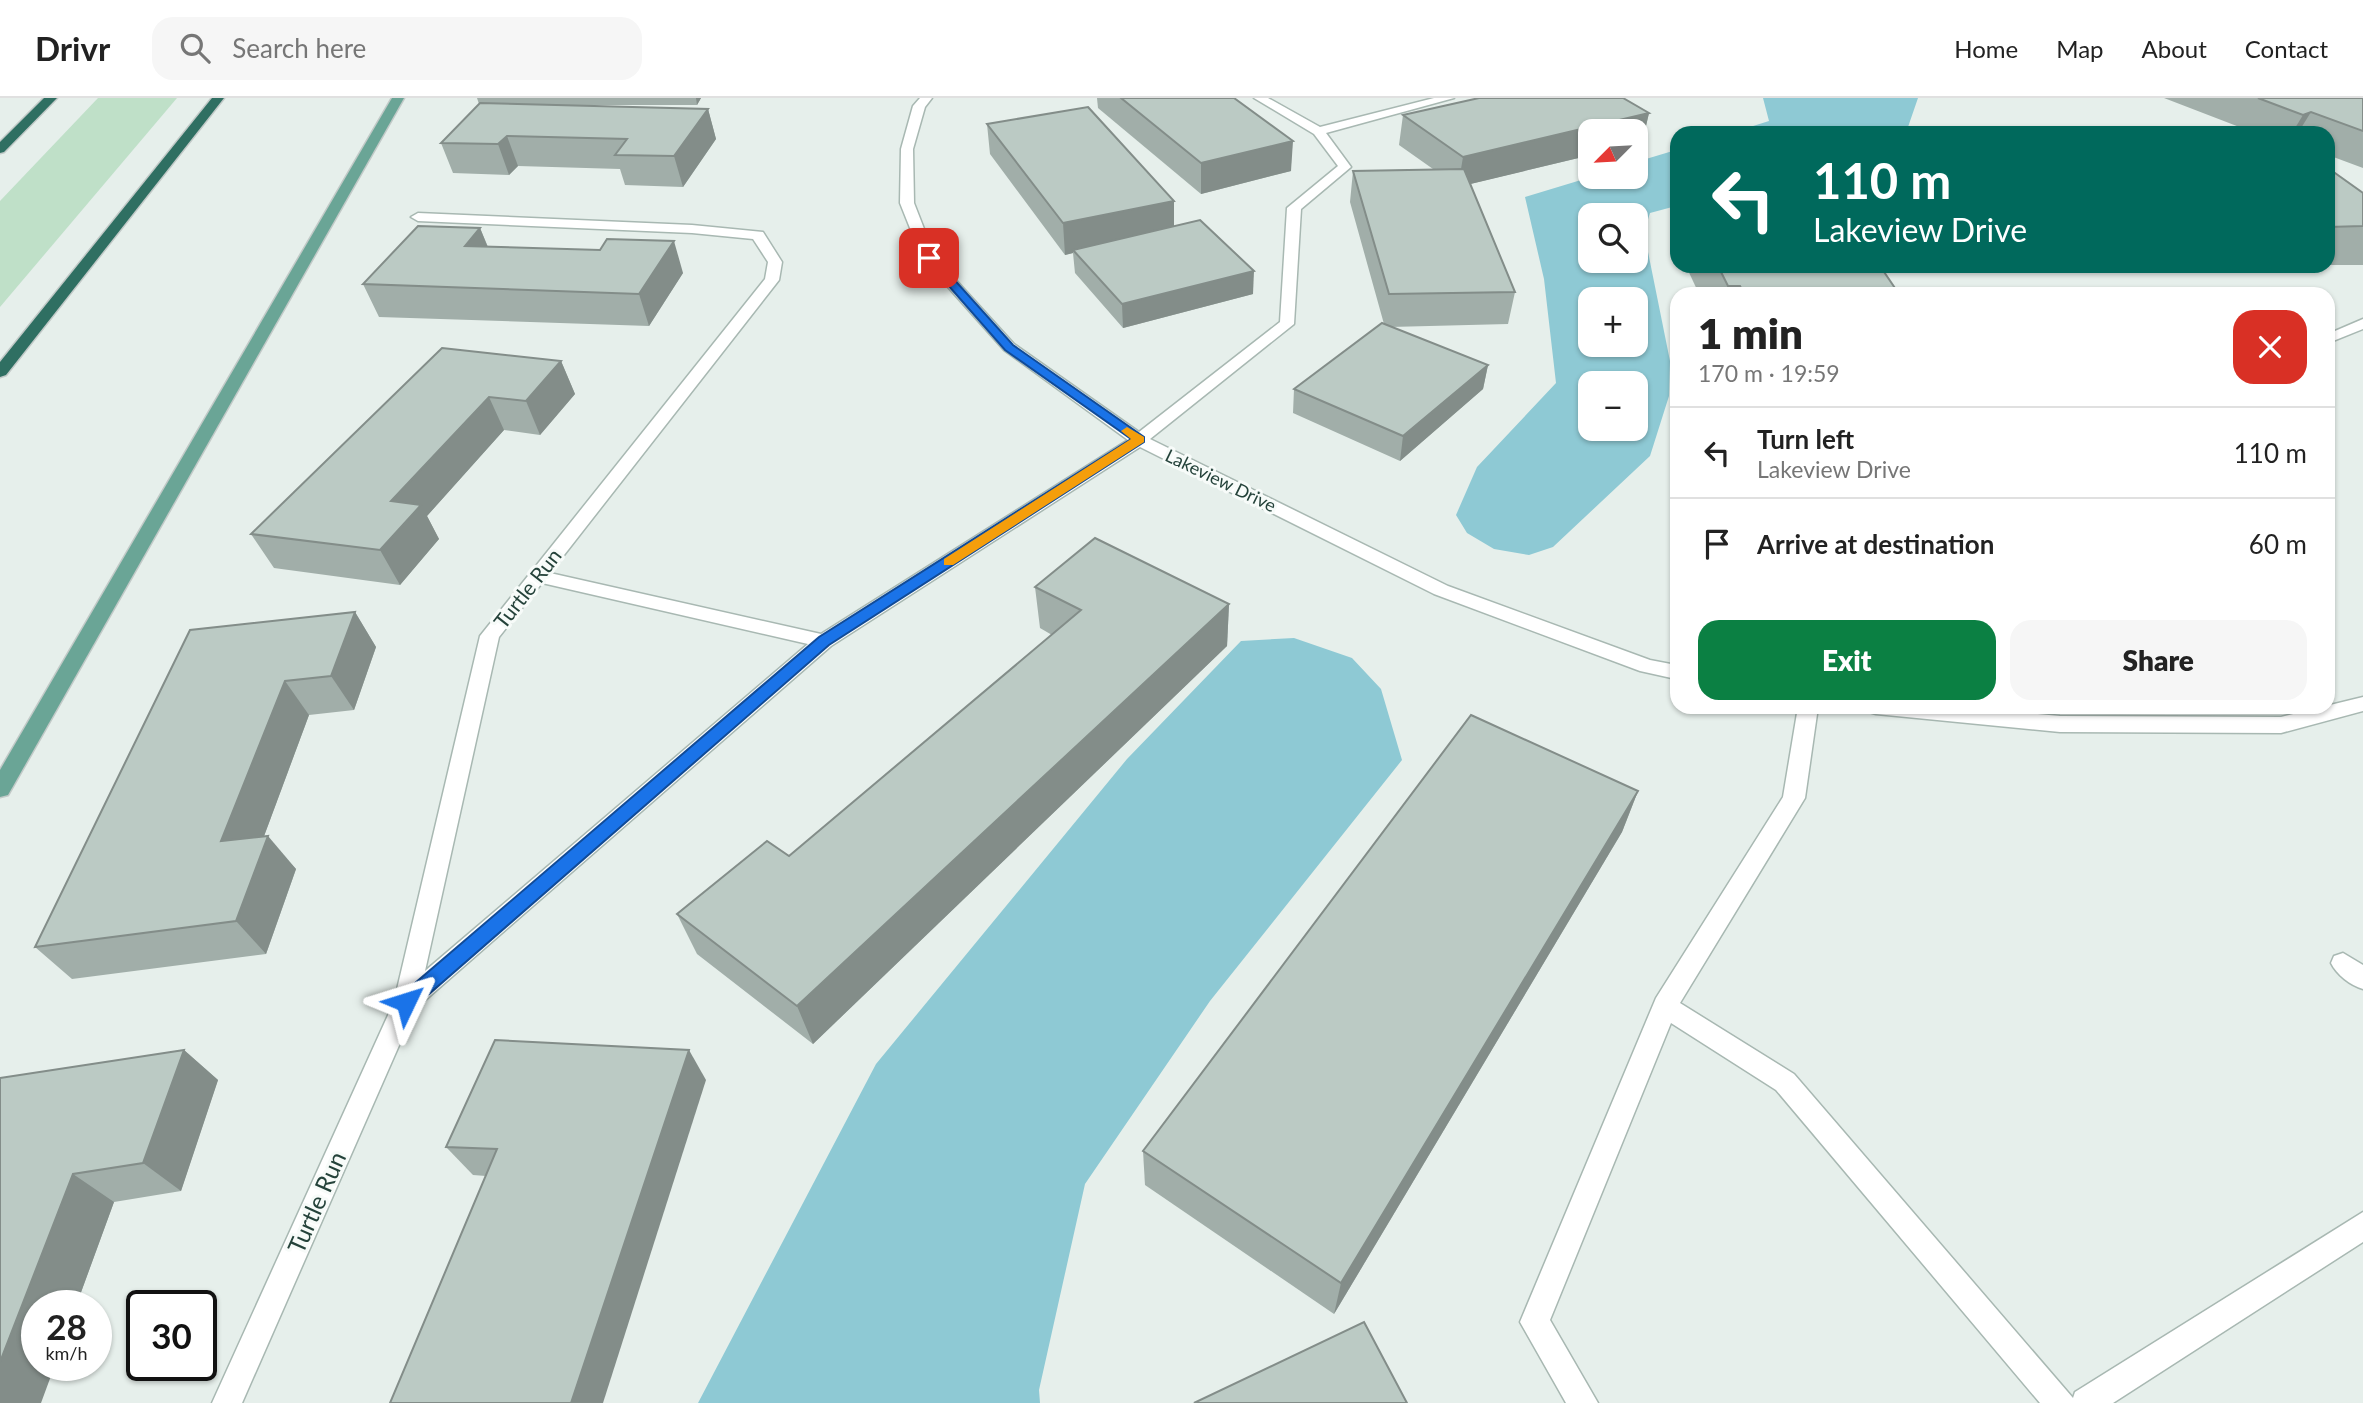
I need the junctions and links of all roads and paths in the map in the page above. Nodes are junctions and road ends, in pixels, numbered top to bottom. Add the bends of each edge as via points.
1 (51, 98) edge
2 (218, 98) edge
3 (398, 98) edge
4 (926, 98) edge
5 (1260, 98) edge
6 (1448, 98) edge
7 (1318, 131) junction
8 (0, 149) edge
9 (418, 217) dead end
10 (2363, 323) edge
11 (2335, 336) edge
12 (0, 372) edge
13 (1139, 439) junction
14 (537, 576) junction
15 (824, 641) junction
16 (1670, 671) edge
17 (2363, 704) edge
18 (2335, 711) edge
19 (1807, 714) edge
20 (1952, 714) edge
21 (2273, 714) edge
22 (2324, 714) edge
23 (2281, 725) junction
24 (0, 789) edge
25 (2343, 962) dead end
26 (2363, 979) edge
27 (406, 1002) junction
28 (1665, 1006) junction
29 (2363, 1226) edge
30 (227, 1403) edge
31 (1583, 1403) edge
32 (2060, 1403) edge
33 (2086, 1403) edge

1 - 8 highway
2 - 12 highway
3 - 24 main road
4 - 13 street, Lakeview Drive via 919,106 907,149 907,202 929,258 1009,347
5 - 7 street
6 - 7 street
7 - 13 street, Turtle Run via 1345,167 1294,208 1287,324
9 - 14 street, Turtle Run via 758,235 775,262 772,280
10 - 11 street
13 - 15 street, Turtle Run
13 - 16 street, Lakeview Drive via 1441,590
14 - 15 street
14 - 27 street, Turtle Run via 490,636
15 - 27 street, Turtle Run
17 - 18 street
19 - 28 street via 1794,799
20 - 23 street via 2060,724
21 - 23 street
22 - 23 street
25 - 26 street
27 - 30 street, Turtle Run
28 - 31 street via 1535,1322
28 - 32 street via 1785,1082
29 - 33 street

